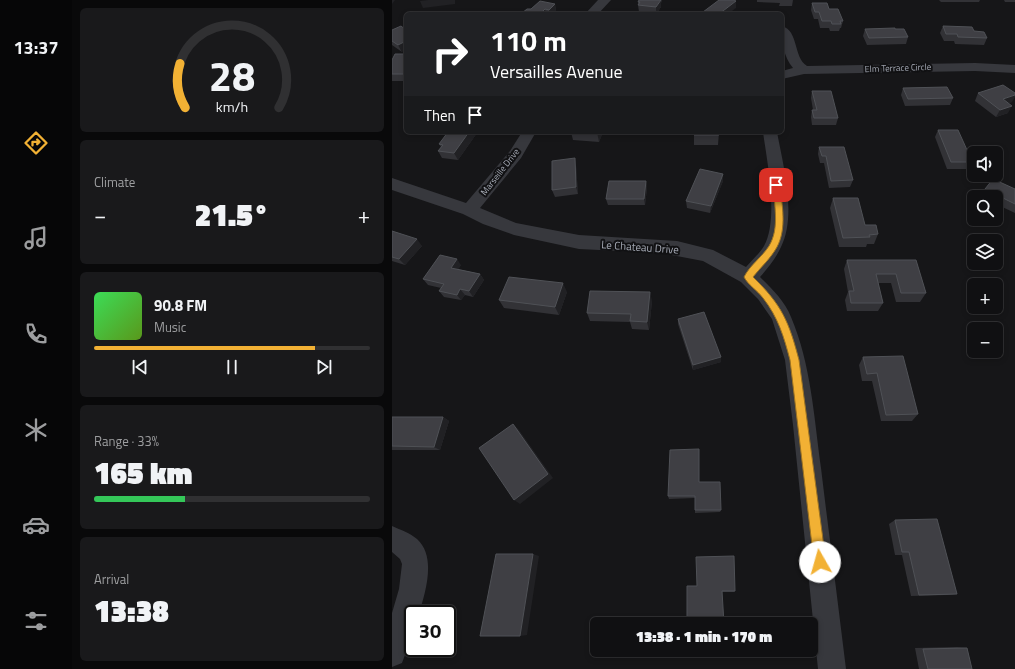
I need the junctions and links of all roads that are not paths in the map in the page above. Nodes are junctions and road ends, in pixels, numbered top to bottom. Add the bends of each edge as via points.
1 (605, 0) edge
2 (593, 12) edge
3 (784, 32) edge
4 (1015, 69) edge
5 (804, 70) junction
6 (784, 75) edge
7 (527, 134) edge
8 (770, 134) edge
9 (392, 184) edge
10 (469, 210) junction
11 (748, 277) junction
12 (392, 539) edge
13 (392, 653) edge
14 (832, 669) edge

1 - 2 street
3 - 5 street via 794,62 798,68
4 - 5 street, Elm Terrace Circle via 975,67
5 - 6 street, Elm Terrace Circle
7 - 10 street, Marseille Drive via 516,154
8 - 11 street via 778,198 778,232 773,246
9 - 10 street, Le Chateau Drive
10 - 11 street, Le Chateau Drive via 514,229 559,239 661,246 692,251 707,255
11 - 14 street, Le Chateau Drive via 781,316 795,360
12 - 13 street via 402,543 413,555 415,571 412,594

